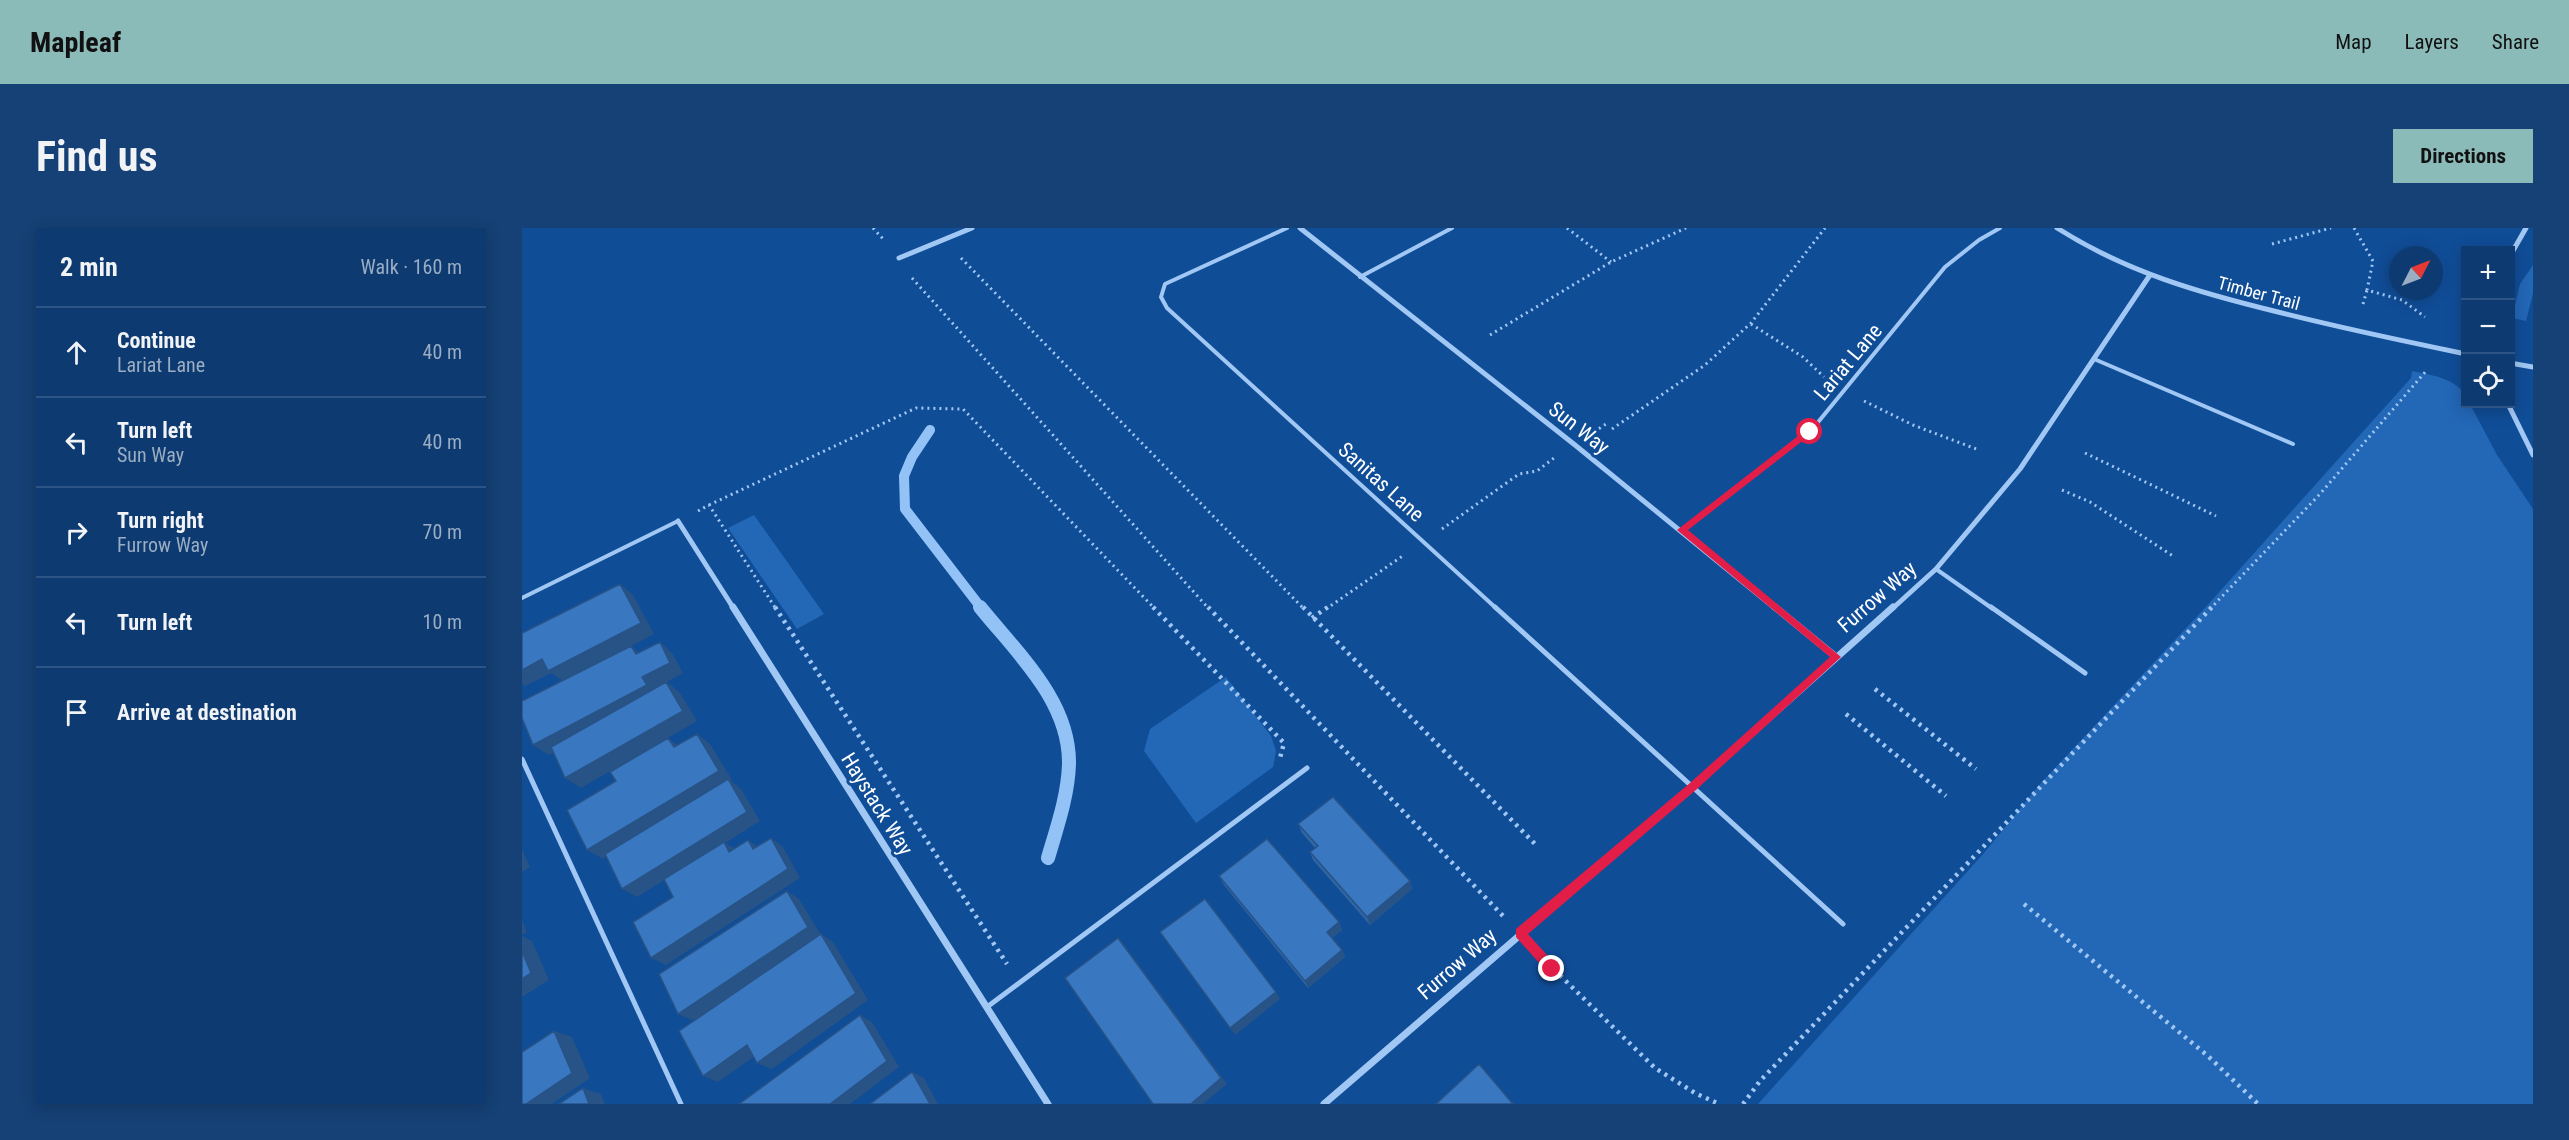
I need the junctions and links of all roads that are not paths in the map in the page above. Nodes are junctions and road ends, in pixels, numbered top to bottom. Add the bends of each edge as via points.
1 (972, 228) edge
2 (1287, 228) edge
3 (1300, 228) edge
4 (1452, 228) edge
5 (2000, 228) edge
6 (2057, 228) edge
7 (2526, 228) edge
8 (2515, 249) edge
9 (899, 258) road end
10 (2150, 275) junction
11 (1360, 277) junction
12 (2461, 353) edge
13 (2094, 359) junction
14 (2515, 364) edge
15 (2533, 368) edge
16 (2510, 408) edge
17 (2293, 444) dead end
18 (2533, 455) edge
19 (678, 521) joint
20 (1682, 530) junction
21 (1936, 569) junction
22 (522, 598) edge
23 (1836, 657) junction
24 (2085, 673) dead end
25 (522, 759) edge
26 (1307, 768) dead end
27 (1694, 786) junction
28 (1844, 924) dead end
29 (987, 1007) junction
30 (681, 1104) edge
31 (1048, 1104) edge
32 (1324, 1104) edge

1 - 9 street
2 - 27 lane, Sanitas Lane via 1165,284 1161,297 1167,308
3 - 11 street, Sun Way
4 - 11 lane
5 - 20 lane, Lariat Lane via 1945,267 1810,432
6 - 10 street, Timber Trail
7 - 8 street
10 - 12 street, Timber Trail via 2298,318
10 - 13 street, Furrow Way
11 - 20 street, Sun Way
13 - 17 lane
13 - 21 street, Furrow Way via 2020,469
14 - 15 street
16 - 18 street
19 - 22 lane
19 - 29 street, Haystack Way
20 - 23 street, Sun Way
21 - 23 street, Furrow Way
21 - 24 lane
23 - 27 street, Furrow Way
25 - 30 lane
26 - 29 lane
27 - 28 lane, Sanitas Lane
27 - 32 street, Furrow Way
29 - 31 street, Haystack Way

